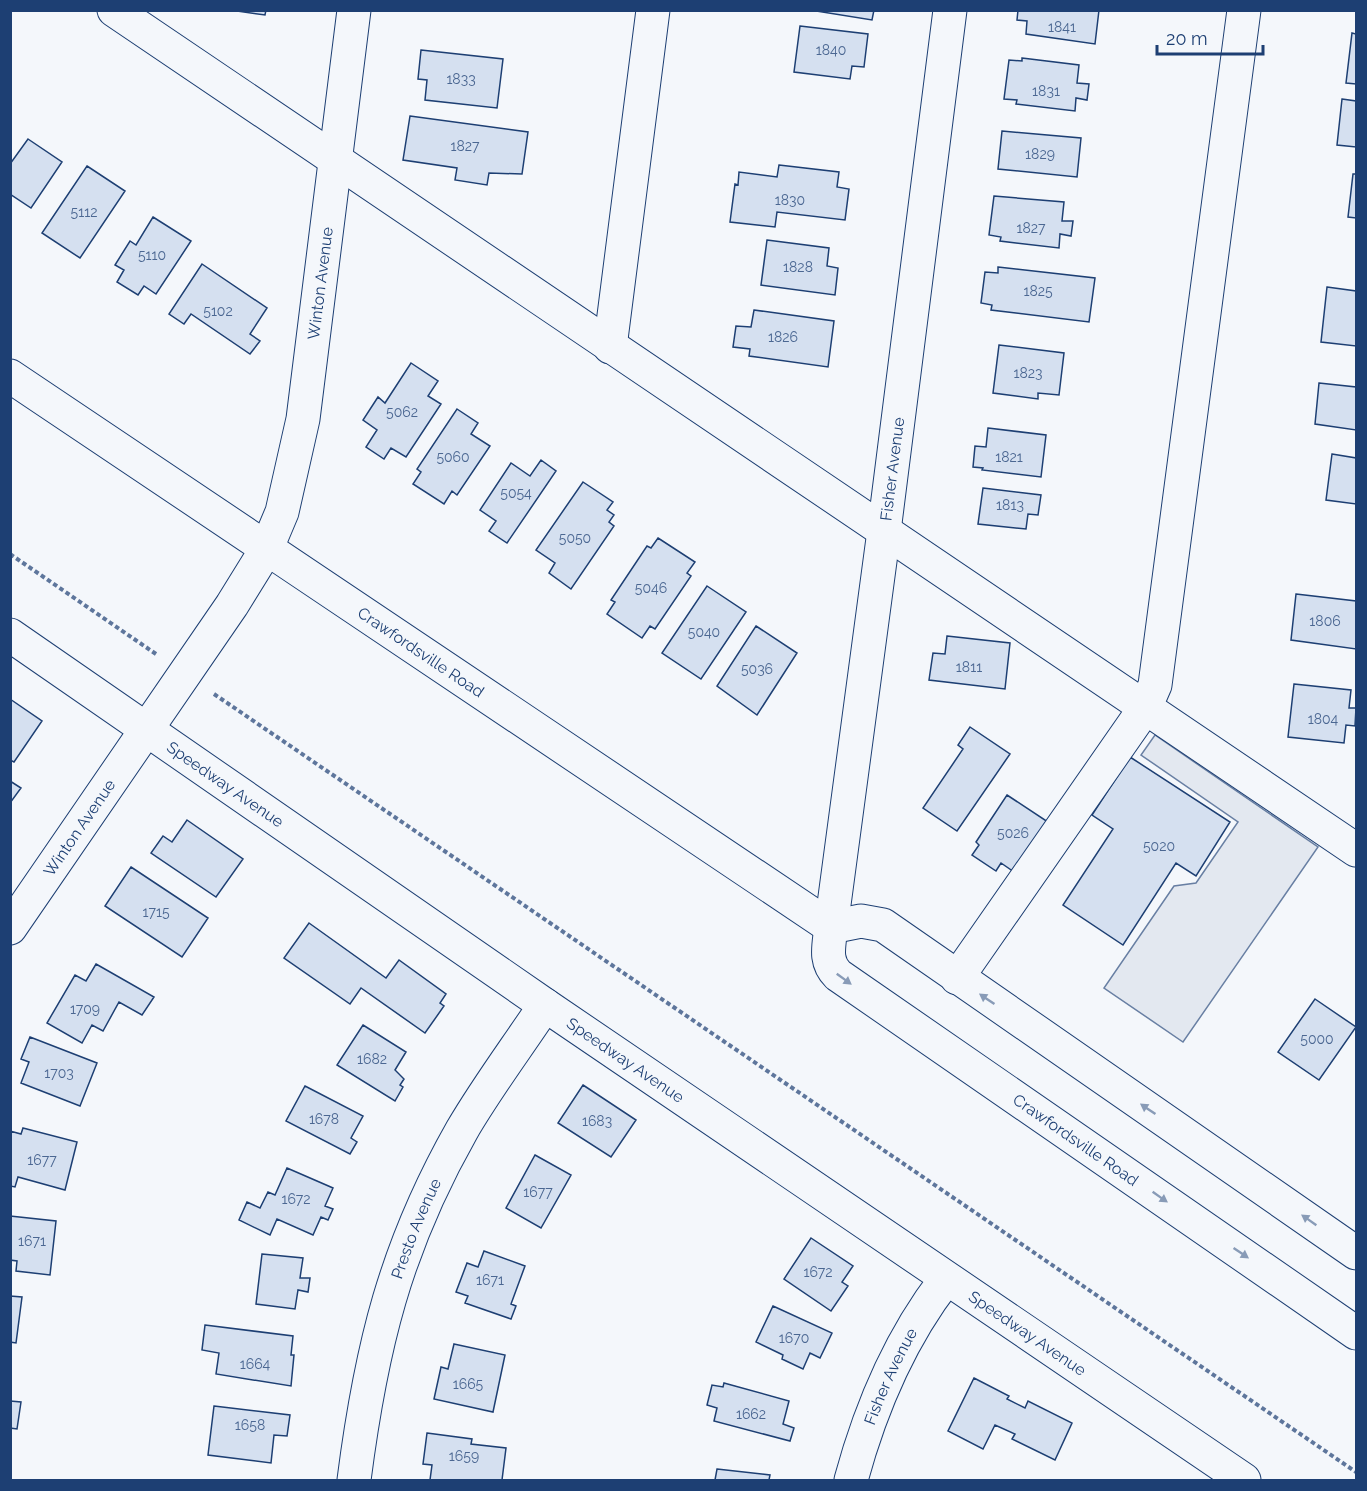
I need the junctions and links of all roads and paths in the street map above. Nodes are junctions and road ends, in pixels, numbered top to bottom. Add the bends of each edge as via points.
1 (114, 10) edge
2 (354, 10) edge
3 (653, 10) edge
4 (950, 10) edge
5 (1244, 10) edge
6 (335, 162) junction
7 (610, 347) junction
8 (10, 376) edge
9 (884, 531) junction
10 (266, 550) junction
11 (10, 554) edge
12 (10, 635) edge
13 (152, 651) dead end
14 (217, 696) dead end
15 (1145, 708) junction
16 (145, 727) junction
17 (1356, 850) edge
18 (831, 927) junction
19 (10, 928) edge
20 (957, 978) junction
21 (545, 1005) junction
22 (1356, 1253) edge
23 (946, 1280) junction
24 (1356, 1333) edge
25 (1356, 1472) edge
26 (354, 1480) edge
27 (851, 1480) edge
28 (1244, 1480) edge

1 - 6 street
2 - 6 street, Winton Avenue
3 - 7 street
4 - 9 street, Fisher Avenue
5 - 15 street via 1155,685
6 - 7 street
6 - 10 street, Winton Avenue via 303,419 282,512
7 - 9 street
8 - 10 street, Crawfordsville Road
9 - 15 street
9 - 18 street, Fisher Avenue
10 - 16 street, Winton Avenue
10 - 18 street, Crawfordsville Road
11 - 13 path
12 - 16 street, Speedway Avenue
14 - 25 path
15 - 17 street
15 - 20 street
16 - 19 street, Winton Avenue
16 - 21 street, Speedway Avenue
18 - 20 street via 861,921 883,925
18 -> 24 street, Crawfordsville Road via 827,957 838,975
22 -> 20 street
21 - 23 street, Speedway Avenue
21 - 26 street, Presto Avenue via 464,1127 406,1245 373,1356
23 - 27 street, Fisher Avenue via 901,1351 868,1425
23 - 28 street, Speedway Avenue

